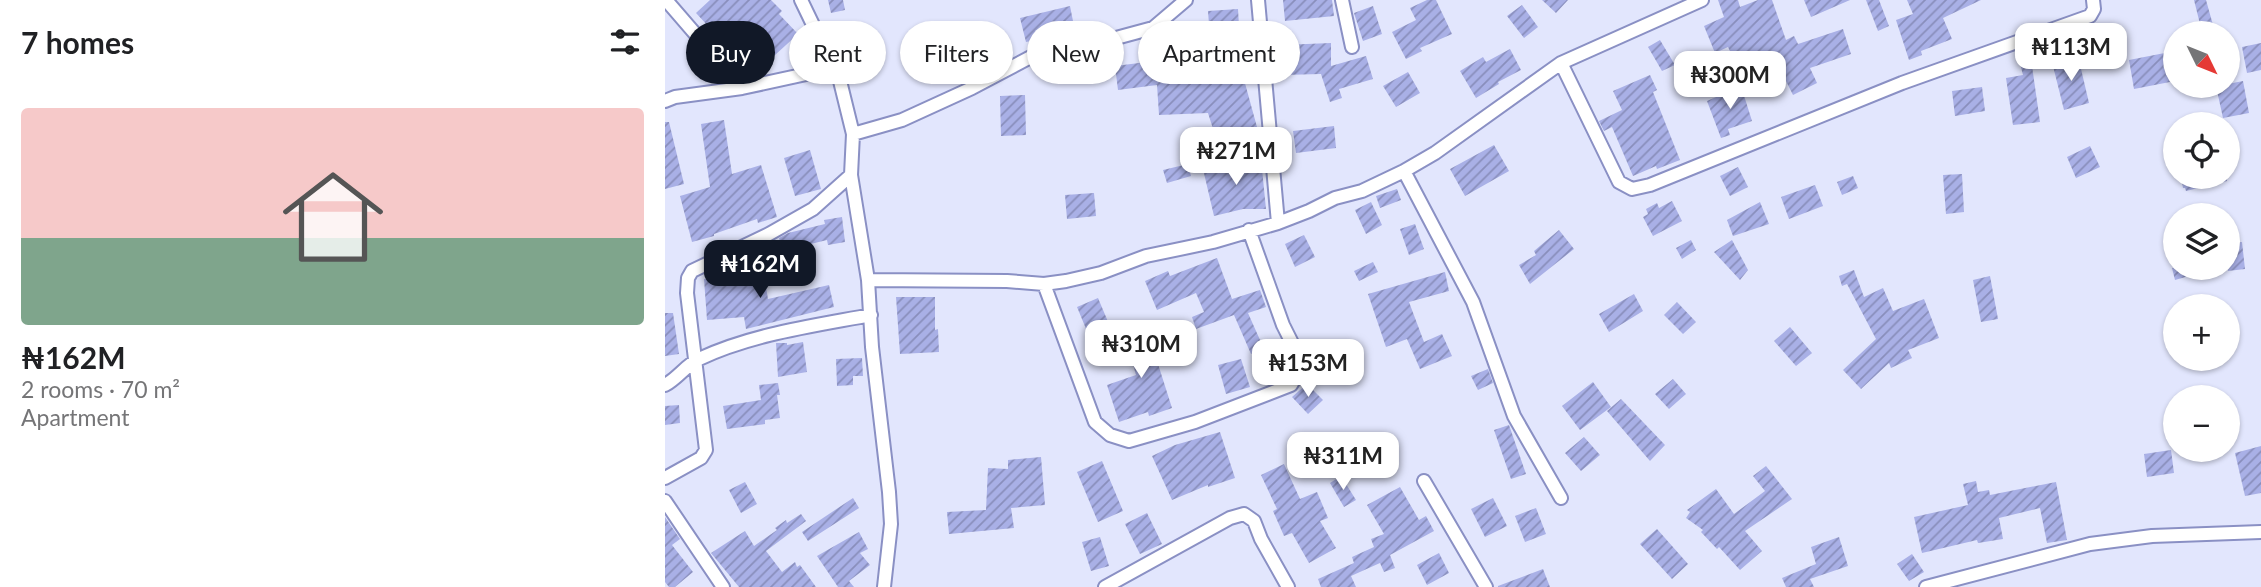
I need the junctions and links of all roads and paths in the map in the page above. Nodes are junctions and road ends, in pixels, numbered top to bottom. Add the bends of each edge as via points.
1 (666, 0) edge
2 (801, 0) edge
3 (1186, 0) edge
4 (1258, 0) edge
5 (1342, 0) edge
6 (1702, 0) edge
7 (2093, 0) edge
8 (811, 21) edge
9 (1352, 47) dead end
10 (1561, 63) junction
11 (789, 78) edge
12 (839, 84) edge
13 (742, 88) junction
14 (665, 101) edge
15 (853, 134) junction
16 (1404, 171) junction
17 (851, 176) junction
18 (1278, 223) junction
19 (1249, 230) junction
20 (868, 280) junction
21 (1044, 285) junction
22 (870, 316) junction
23 (695, 360) junction
24 (665, 385) edge
25 (665, 478) edge
26 (1424, 481) dead end
27 (1561, 498) dead end
28 (665, 501) edge
29 (2261, 532) edge
30 (723, 587) edge
31 (884, 587) edge
32 (1105, 587) edge
33 (1288, 587) edge
34 (1486, 587) edge
35 (1926, 587) edge

1 - 13 street
2 - 8 street
3 - 15 street via 1153,28 1042,51 902,120
4 - 18 street
5 - 9 street
6 - 10 street
7 - 10 street via 2090,16 1902,83 1632,189 1619,182
10 - 16 street
11 - 13 street
12 - 15 street
13 - 14 street
15 - 17 street
16 - 18 street
16 - 27 street via 1473,302 1514,416
17 - 20 street
17 - 23 street via 813,209 692,271 687,293
18 - 19 street
19 - 21 street
19 - 21 street via 1283,326 1301,360 1298,373 1291,385 1170,431 1129,441 1109,435 1095,422
20 - 21 street
20 - 22 street
22 - 23 street via 746,340
22 - 31 street via 891,524
23 - 24 street
23 - 25 street via 706,450 701,458
26 - 34 street
28 - 30 street
29 - 35 street via 2152,536 2090,544
32 - 33 street via 1244,514 1254,521

